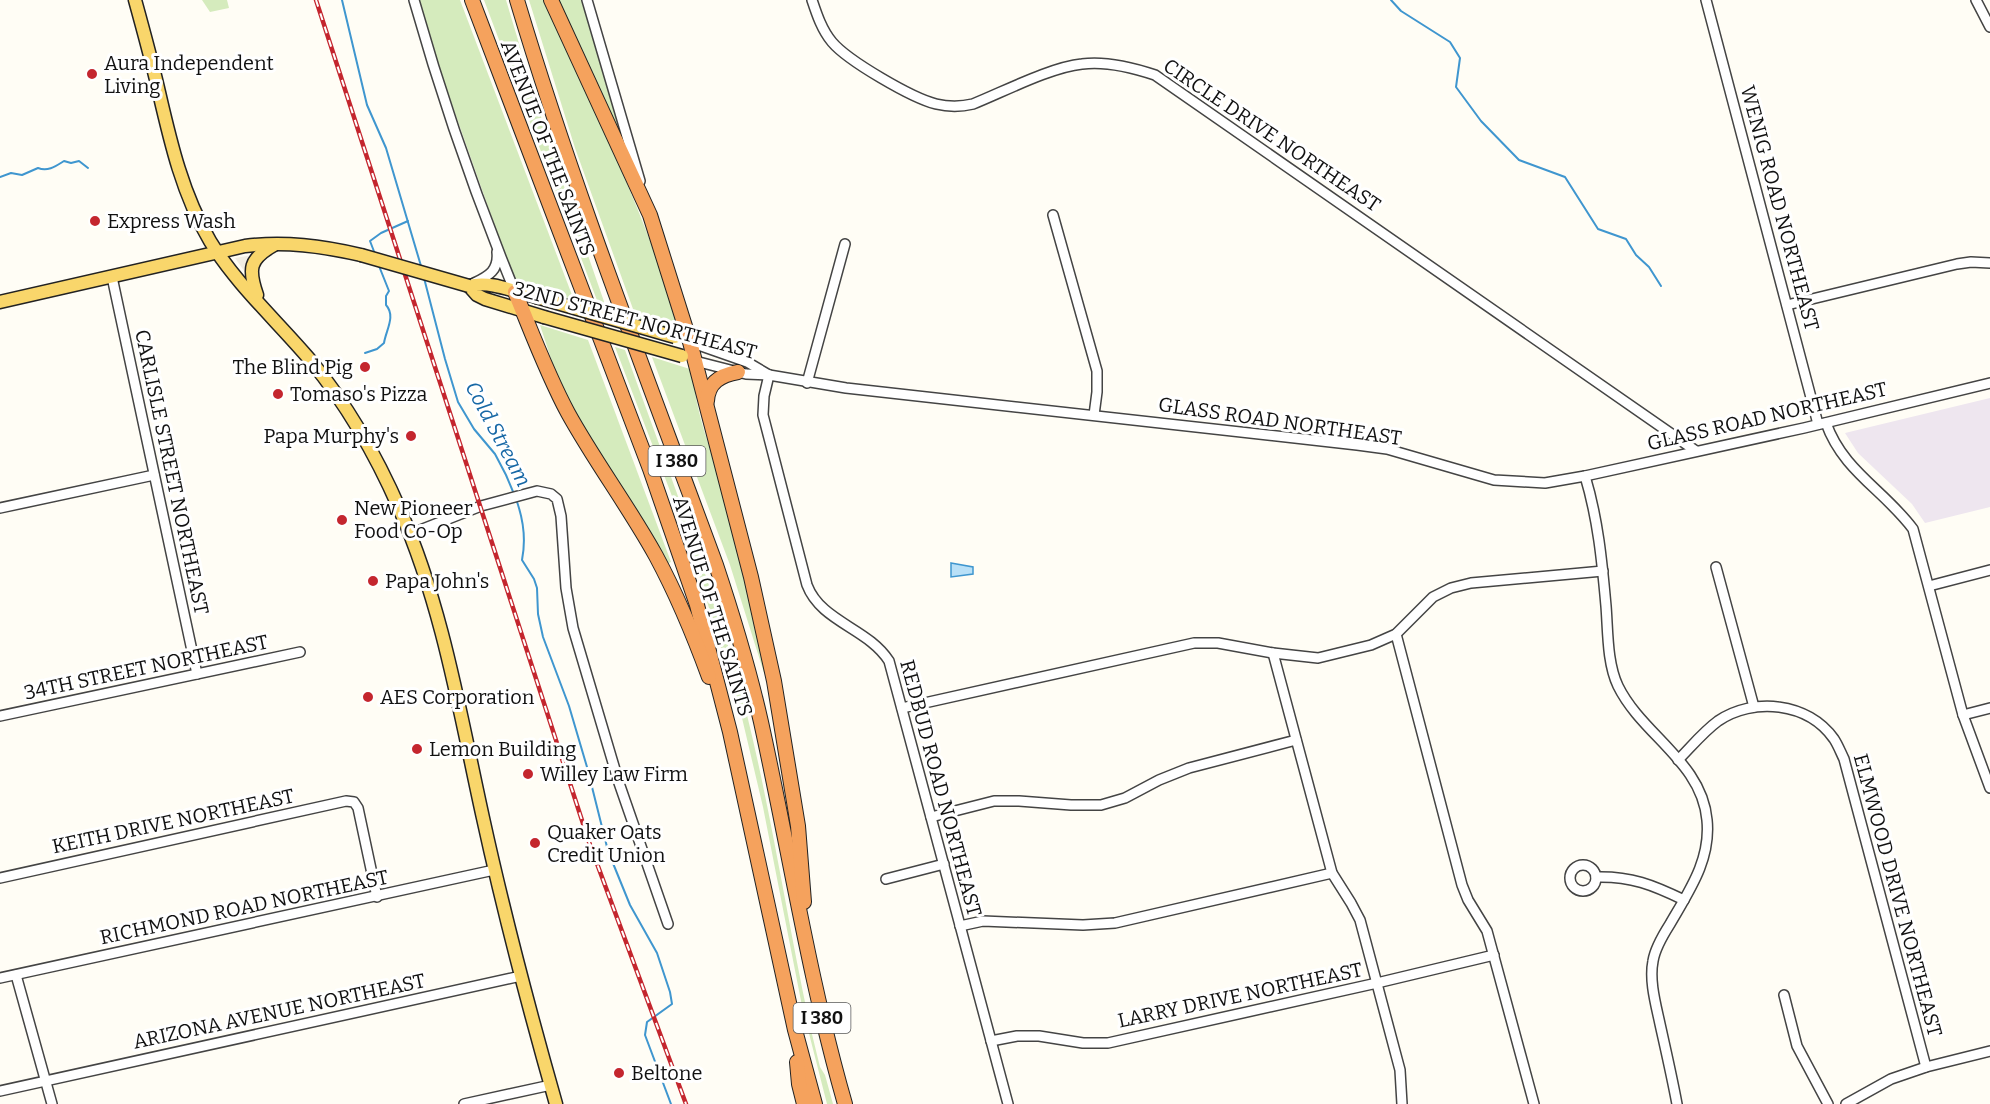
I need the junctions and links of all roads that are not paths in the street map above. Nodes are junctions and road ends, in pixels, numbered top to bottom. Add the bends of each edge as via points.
1 (135, 0) edge
2 (414, 0) edge
3 (472, 0) edge
4 (517, 0) edge
5 (551, 0) edge
6 (587, 0) edge
7 (812, 0) edge
8 (1706, 0) edge
9 (1976, 0) edge
10 (1990, 27) edge
11 (650, 215) junction
12 (1053, 215) dead end
13 (494, 241) junction
14 (276, 243) junction
15 (845, 244) dead end
16 (218, 252) junction
17 (1990, 263) edge
18 (112, 277) junction
19 (469, 286) junction
20 (515, 292) junction
21 (0, 302) edge
22 (260, 304) junction
23 (1787, 305) junction
24 (523, 310) junction
25 (690, 342) junction
26 (688, 359) junction
27 (738, 372) junction
28 (769, 375) junction
29 (807, 383) junction
30 (1990, 383) edge
31 (707, 406) junction
32 (1094, 415) junction
33 (1822, 424) junction
34 (1696, 451) junction
35 (154, 475) junction
36 (1585, 476) junction
37 (0, 508) edge
38 (410, 534) junction
39 (1716, 567) dead end
40 (1990, 570) edge
41 (1603, 571) junction
42 (1929, 586) junction
43 (1396, 634) junction
44 (300, 652) dead end
45 (1274, 653) junction
46 (197, 674) junction
47 (1754, 707) junction
48 (902, 708) junction
49 (1990, 708) edge
50 (1963, 715) junction
51 (0, 716) edge
52 (730, 732) junction
53 (1296, 740) junction
54 (1678, 760) junction
55 (1990, 788) edge
56 (931, 817) junction
57 (944, 864) junction
58 (494, 870) junction
59 (1332, 873) junction
60 (1596, 877) dead end
61 (0, 878) edge
62 (886, 879) dead end
63 (377, 897) junction
64 (1684, 900) junction
65 (668, 924) dead end
66 (960, 926) junction
67 (804, 931) junction
68 (1494, 955) junction
69 (16, 975) junction
70 (521, 976) junction
71 (0, 978) edge
72 (1377, 983) junction
73 (1784, 995) dead end
74 (795, 1030) junction
75 (991, 1041) junction
76 (1990, 1051) edge
77 (1926, 1067) junction
78 (45, 1080) junction
79 (550, 1085) junction
80 (0, 1091) edge
81 (1850, 1103) edge
82 (52, 1104) edge
83 (464, 1104) edge
84 (556, 1104) edge
85 (804, 1104) edge
86 (815, 1104) edge
87 (845, 1104) edge
88 (1008, 1104) edge
89 (1402, 1104) edge
90 (1534, 1104) edge
91 (1677, 1104) edge
92 (1828, 1104) edge

1 - 16 main road via 174,156 191,203
2 - 13 street
3 - 52 highway, AVENUE OF THE SAINTS / I 380 via 675,538 708,641
4 - 67 highway, AVENUE OF THE SAINTS / I 380 via 572,172 731,612 761,721
5 - 11 highway
6 - 11 street
7 - 34 street, CIRCLE DRIVE NORTHEAST via 822,26 842,52 934,104 973,104 1083,63 1155,75
8 - 23 street, WENIG ROAD NORTHEAST
9 - 10 street
11 - 25 highway
12 - 32 street via 1097,371
13 - 19 street via 495,268
13 - 20 street
14 - 16 main road, 32ND STREET NORTHEAST
14 - 19 main road, 32ND STREET NORTHEAST, bridge via 361,255
14 - 22 main road via 257,256 252,266 251,276
15 - 29 street
16 - 18 main road, 32ND STREET NORTHEAST
16 - 22 main road
17 - 23 street via 1957,264
18 - 21 main road, 32ND STREET NORTHEAST
18 - 35 street, CARLISLE STREET NORTHEAST
19 - 20 main road, 32ND STREET NORTHEAST via 489,285
19 - 24 main road, 32ND STREET NORTHEAST via 485,299
20 - 24 highway
20 - 25 main road, 32ND STREET NORTHEAST, bridge
22 - 38 main road via 310,360 347,411
23 - 33 street, WENIG ROAD NORTHEAST
24 - 26 main road, 32ND STREET NORTHEAST, bridge
24 - 52 highway via 567,411 674,591
25 - 26 highway
25 - 28 street, 32ND STREET NORTHEAST via 747,362
26 - 27 street, 32ND STREET NORTHEAST
26 - 31 highway
27 - 28 street, 32ND STREET NORTHEAST
27 - 31 highway via 713,383
28 - 29 street, GLASS ROAD NORTHEAST
28 - 48 street, REDBUD ROAD NORTHEAST via 763,415 811,594 826,611 882,649 892,668
29 - 32 street, GLASS ROAD NORTHEAST
30 - 33 street, GLASS ROAD NORTHEAST
31 - 67 highway via 774,681 798,826
32 - 36 street, GLASS ROAD NORTHEAST via 1387,449 1494,480 1545,483
33 - 34 street, GLASS ROAD NORTHEAST
33 - 42 street, WENIG ROAD NORTHEAST via 1856,471 1913,529
34 - 36 street, GLASS ROAD NORTHEAST
35 - 37 street
35 - 46 street, CARLISLE STREET NORTHEAST
36 - 41 street via 1598,526
38 - 58 main road via 434,600
38 - 65 street via 470,510 532,492 542,490 557,499 573,628 619,783
39 - 47 street
40 - 42 street
41 - 43 street via 1451,588 1433,597
41 - 54 street via 1611,661 1617,684
42 - 50 street, WENIG ROAD NORTHEAST
43 - 45 street via 1371,645 1318,658
43 - 68 street via 1462,885 1487,931
44 - 46 street, 34TH STREET NORTHEAST
45 - 48 street via 1194,643
45 - 53 street
46 - 51 street, 34TH STREET NORTHEAST
47 - 54 street, ELMWOOD DRIVE NORTHEAST via 1718,722
47 - 77 street, ELMWOOD DRIVE NORTHEAST via 1778,706 1799,711 1819,723 1844,759
48 - 56 street, REDBUD ROAD NORTHEAST
49 - 50 street
50 - 55 street, WENIG ROAD NORTHEAST
52 - 74 highway, AVENUE OF THE SAINTS / I 380
53 - 56 street via 1189,768 1101,805 994,801
53 - 59 street
54 - 64 street via 1698,786 1707,819 1708,843
56 - 57 street, REDBUD ROAD NORTHEAST
57 - 62 street
57 - 66 street, REDBUD ROAD NORTHEAST
58 - 63 street, RICHMOND ROAD NORTHEAST
58 - 70 main road
59 - 66 street via 1115,923 982,921
59 - 72 street via 1360,920
60 - 64 street via 1638,880
61 - 63 street, KEITH DRIVE NORTHEAST via 346,801 354,802 358,808
63 - 69 street, RICHMOND ROAD NORTHEAST
64 - 91 street via 1661,939 1653,962 1653,990
66 - 75 street, REDBUD ROAD NORTHEAST
67 - 87 highway, AVENUE OF THE SAINTS / I 380
68 - 72 street, LARRY DRIVE NORTHEAST
68 - 90 street
69 - 71 street, RICHMOND ROAD NORTHEAST
69 - 78 street
70 - 78 street, ARIZONA AVENUE NORTHEAST
70 - 79 main road
72 - 75 street, LARRY DRIVE NORTHEAST via 1108,1043 1039,1035
72 - 89 street via 1400,1070
73 - 92 street via 1797,1046
74 - 85 highway
74 - 86 highway, AVENUE OF THE SAINTS / I 380
75 - 88 street, REDBUD ROAD NORTHEAST
76 - 77 street
77 - 81 street via 1891,1078
78 - 80 street, ARIZONA AVENUE NORTHEAST
78 - 82 street
79 - 83 street
79 - 84 main road

